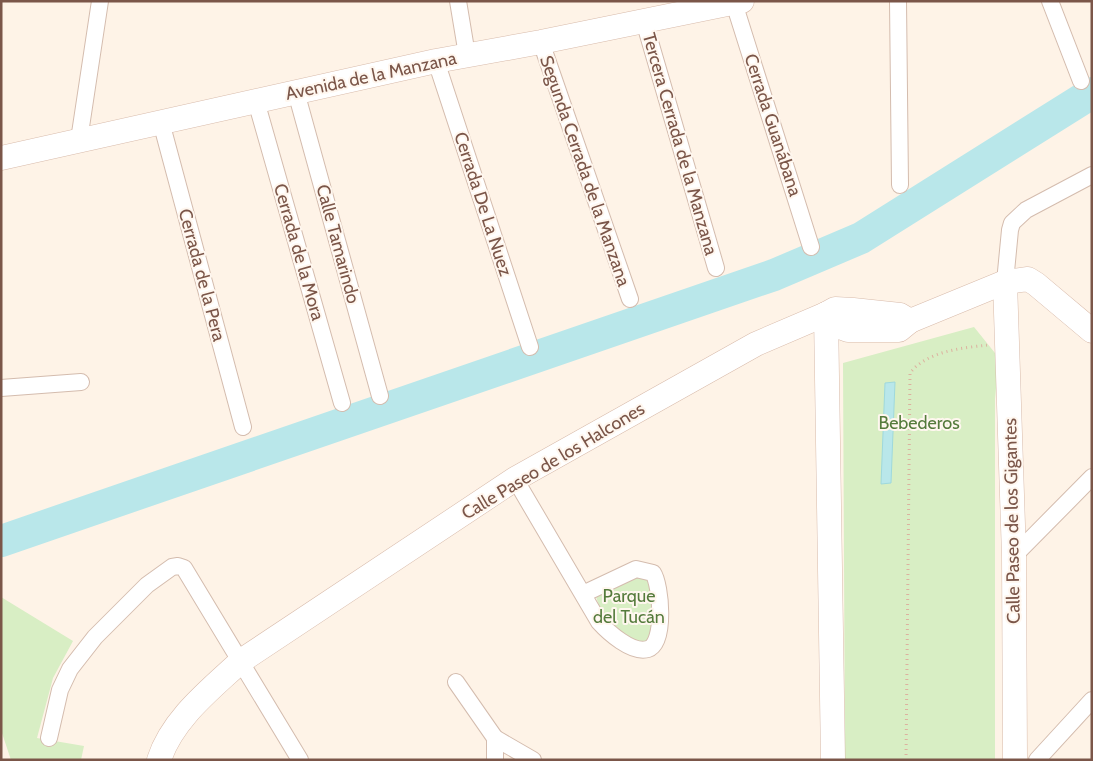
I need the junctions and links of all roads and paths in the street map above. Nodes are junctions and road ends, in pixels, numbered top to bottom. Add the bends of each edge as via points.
1 (100, 1) edge
2 (458, 1) edge
3 (898, 1) edge
4 (1050, 1) edge
5 (738, 2) edge
6 (644, 21) junction
7 (541, 42) junction
8 (467, 55) junction
9 (436, 61) junction
10 (1081, 81) dead end
11 (296, 92) junction
12 (256, 101) junction
13 (161, 122) junction
14 (79, 140) junction
15 (1, 158) edge
16 (1092, 175) edge
17 (900, 185) dead end
18 (812, 247) dead end
19 (716, 268) dead end
20 (1005, 282) junction
21 (630, 299) dead end
22 (826, 314) junction
23 (1092, 331) edge
24 (1006, 342) junction
25 (530, 347) dead end
26 (81, 382) dead end
27 (1, 388) edge
28 (380, 396) dead end
29 (342, 403) dead end
30 (243, 427) dead end
31 (1092, 478) edge
32 (515, 479) junction
33 (1014, 556) junction
34 (583, 594) junction
35 (241, 661) junction
36 (456, 682) dead end
37 (1092, 700) edge
38 (49, 738) dead end
39 (495, 738) junction
40 (159, 760) edge
41 (300, 760) edge
42 (496, 760) edge
43 (533, 760) edge
44 (833, 760) edge
45 (906, 760) edge
46 (1015, 760) edge
47 (1038, 760) edge

1 - 14 street
2 - 8 street
3 - 17 street
4 - 10 street
5 - 6 street, Avenida de la Manzana
5 - 18 street, Cerrada Guanábana
6 - 7 street, Avenida de la Manzana
6 - 19 street, Tercera Cerrada de la Manzana
7 - 8 street, Avenida de la Manzana
7 - 21 street, Segunda Cerrada de la Manzana
8 - 9 street, Avenida de la Manzana
9 - 11 street, Avenida de la Manzana
9 - 25 street, Cerrada De La Nuez
11 - 12 street, Avenida de la Manzana
11 - 28 street, Calle Tamarindo
12 - 13 street, Avenida de la Manzana
12 - 29 street, Cerrada de la Mora
13 - 14 street, Avenida de la Manzana
13 - 30 street, Cerrada de la Pera
14 - 15 street, Avenida de la Manzana
16 - 20 street via 1026,210 1012,223
20 - 22 street, Calle Paseo de los Halcones via 910,321 900,315 853,310 835,309
20 - 23 street, Calle Paseo de los Halcones via 1032,281
20 - 24 street, Calle Paseo de los Gigantes
22 - 32 street, Calle Paseo de los Halcones via 756,344
22 - 44 street
24 - 33 street, Calle Paseo de los Gigantes
24 - 45 path via 936,356 916,365 910,373
26 - 27 street
31 - 33 street
32 - 34 street
32 - 35 street, Calle Paseo de los Halcones
33 - 46 street, Calle Paseo de los Gigantes
34 - 34 street via 599,622 611,635 624,644 645,649 651,647 661,617 661,601 654,573 636,569
35 - 38 street via 184,568 172,567 147,584 120,610 70,669 60,690
35 - 40 street, Calle Paseo de los Halcones via 181,721
35 - 41 street
36 - 39 street
37 - 47 street
39 - 42 street
39 - 43 street

